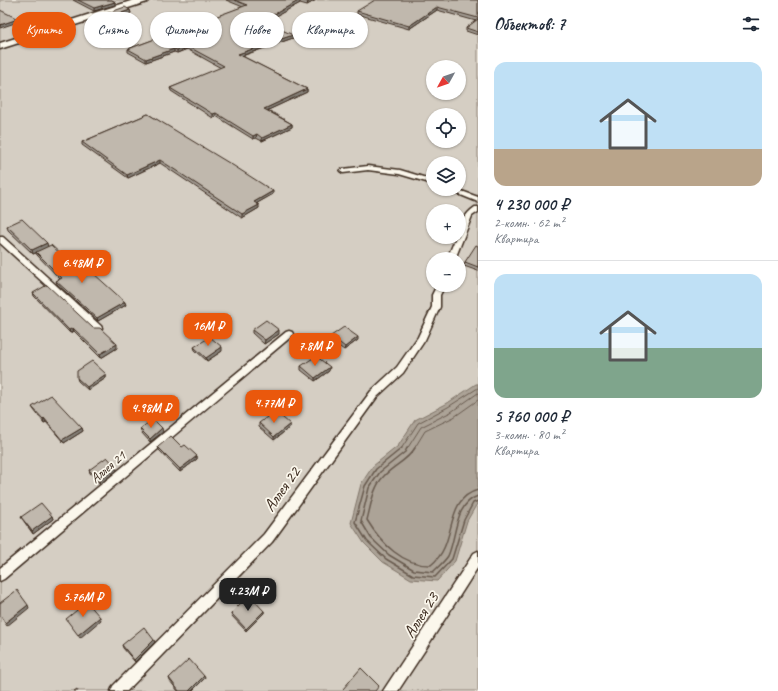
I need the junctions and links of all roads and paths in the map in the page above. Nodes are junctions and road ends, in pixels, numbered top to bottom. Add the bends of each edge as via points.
1 (144, 0) edge
2 (0, 46) edge
3 (343, 171) dead end
4 (426, 180) edge
5 (466, 195) edge
6 (478, 200) edge
7 (478, 208) edge
8 (0, 239) edge
9 (454, 252) edge
10 (438, 292) edge
11 (98, 328) edge
12 (289, 334) dead end
13 (478, 557) edge
14 (0, 575) edge
15 (118, 691) edge
16 (390, 691) edge

1 - 2 street
3 - 4 lane via 368,168 400,172
5 - 6 lane
7 - 9 lane via 469,215
8 - 11 lane
10 - 15 lane, Аллея 22 via 436,307 422,338 400,370 374,394 268,538
12 - 14 lane, Аллея 21
13 - 16 lane, Аллея 23

